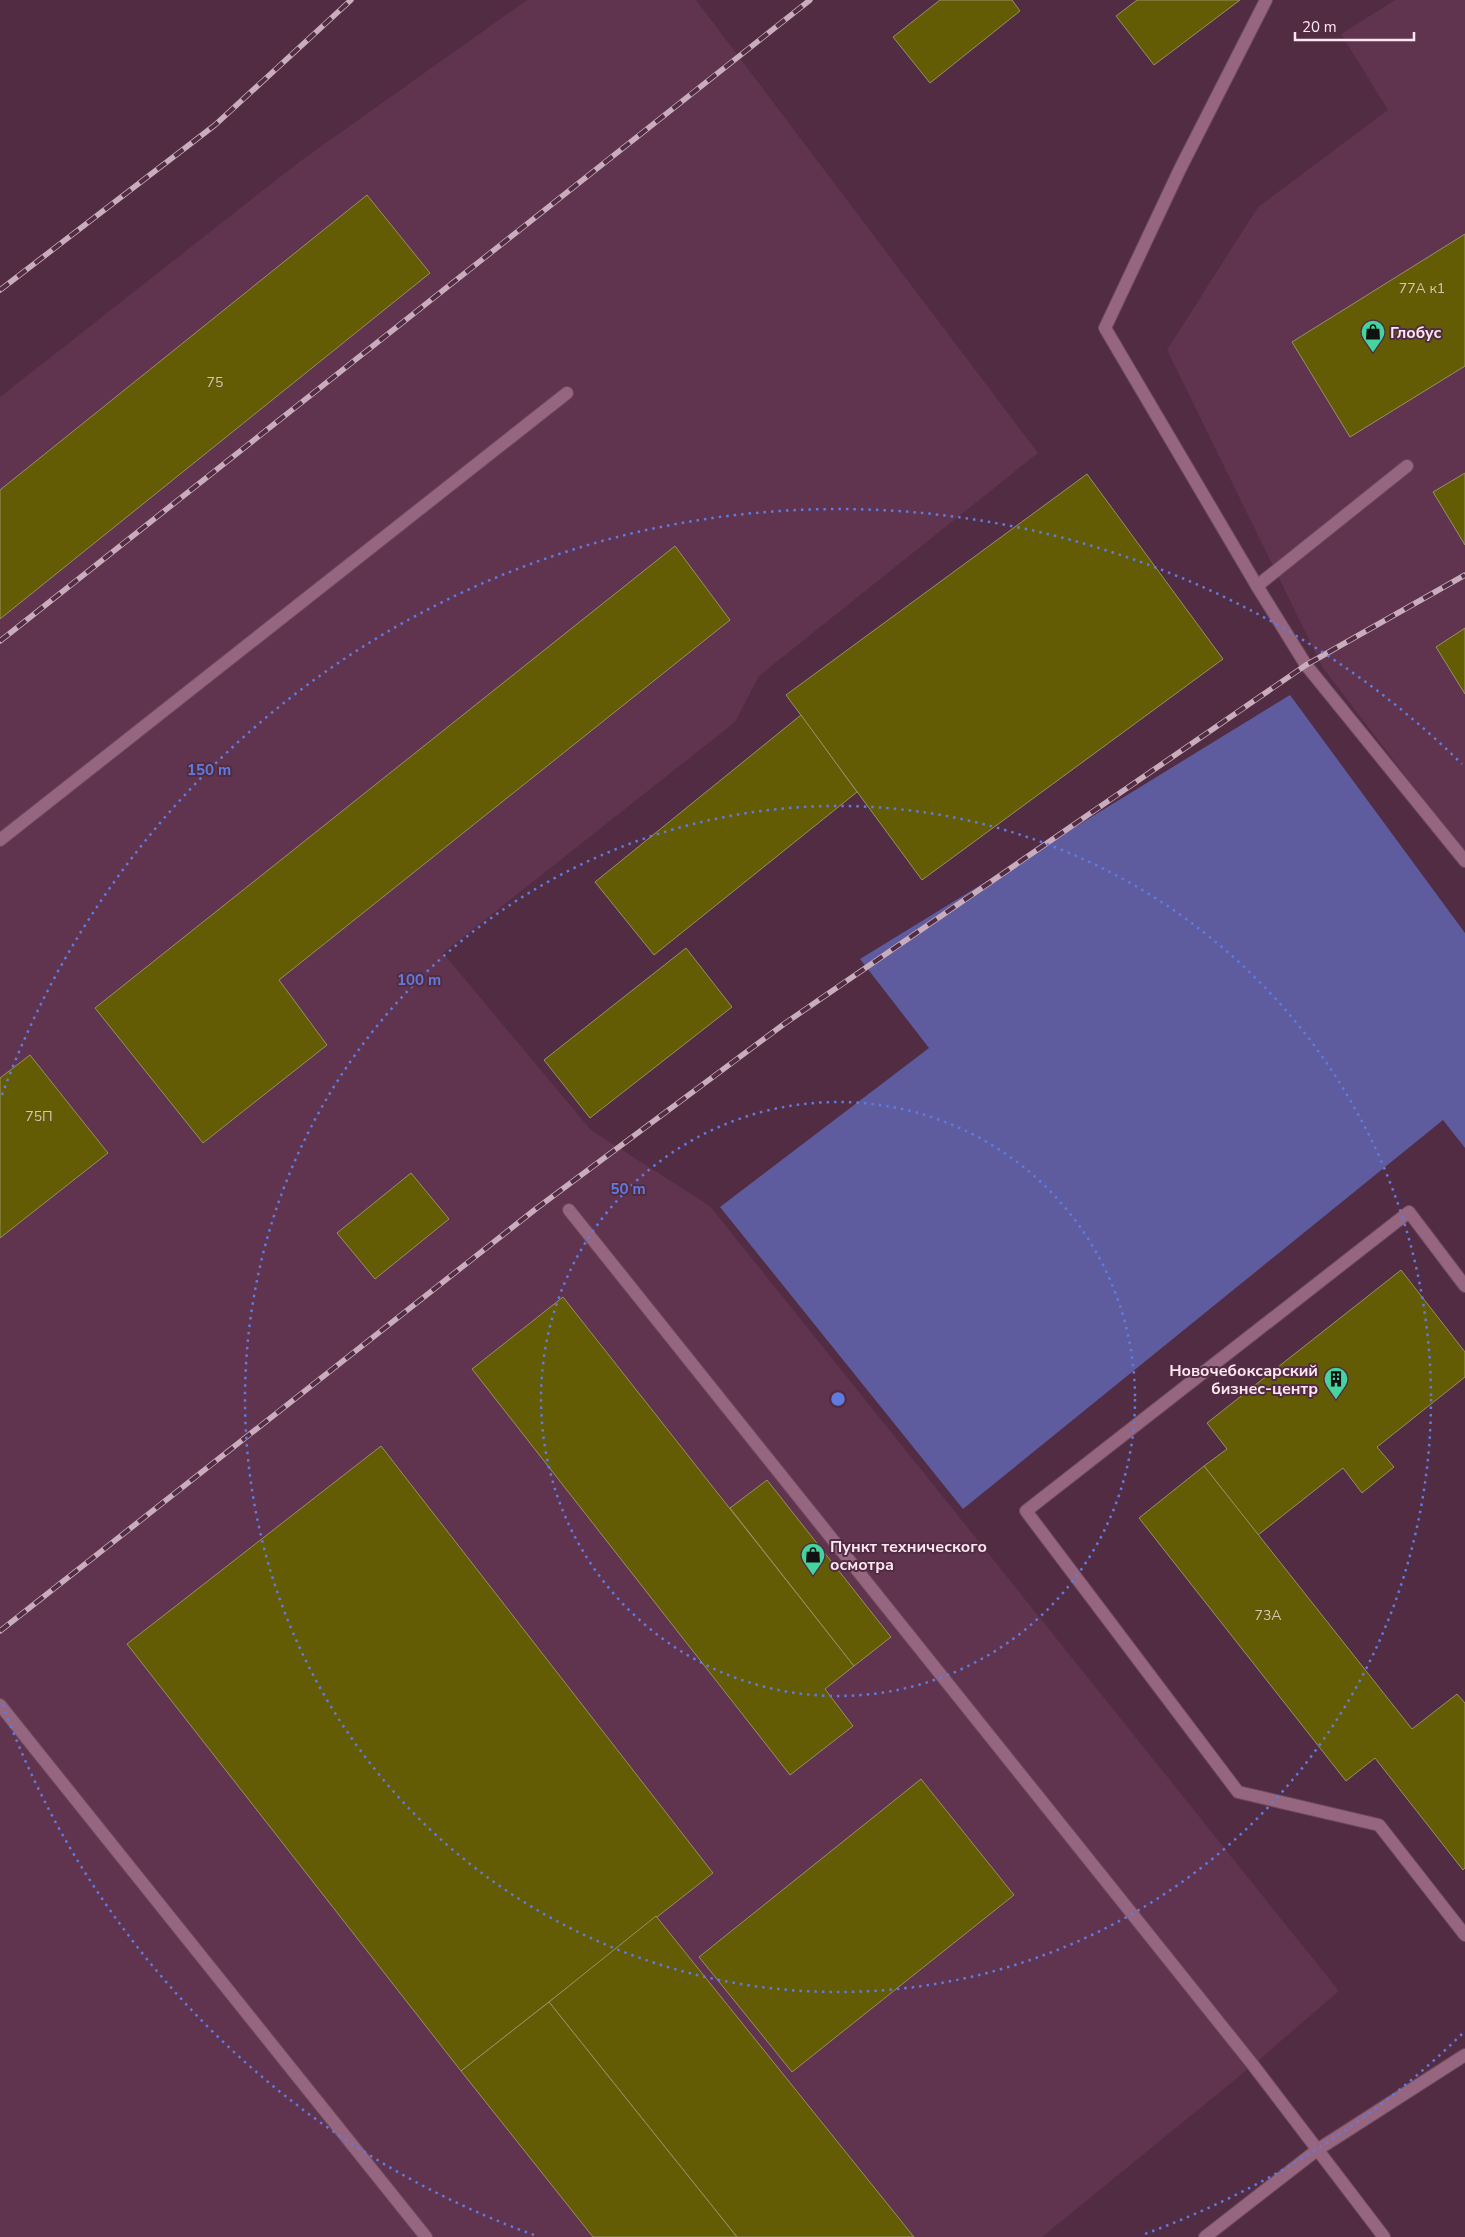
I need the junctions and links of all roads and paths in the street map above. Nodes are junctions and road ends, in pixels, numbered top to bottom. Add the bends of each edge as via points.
1 (1266, 0) edge
2 (567, 393) dead end
3 (1407, 466) dead end
4 (1257, 586) junction
5 (0, 840) edge
6 (1465, 861) edge
7 (569, 1210) dead end
8 (1465, 1286) edge
9 (0, 1705) edge
10 (1465, 1935) edge
11 (1465, 2055) edge
12 (1318, 2150) junction
13 (426, 2237) edge
14 (1205, 2237) edge
15 (1384, 2237) edge

1 - 4 street via 1180,169 1105,328
2 - 5 street
3 - 4 street
4 - 6 street via 1306,665
7 - 12 street
8 - 10 street via 1408,1212 1026,1511 1238,1792 1379,1825
9 - 13 street
11 - 12 street
12 - 14 street
12 - 15 street

